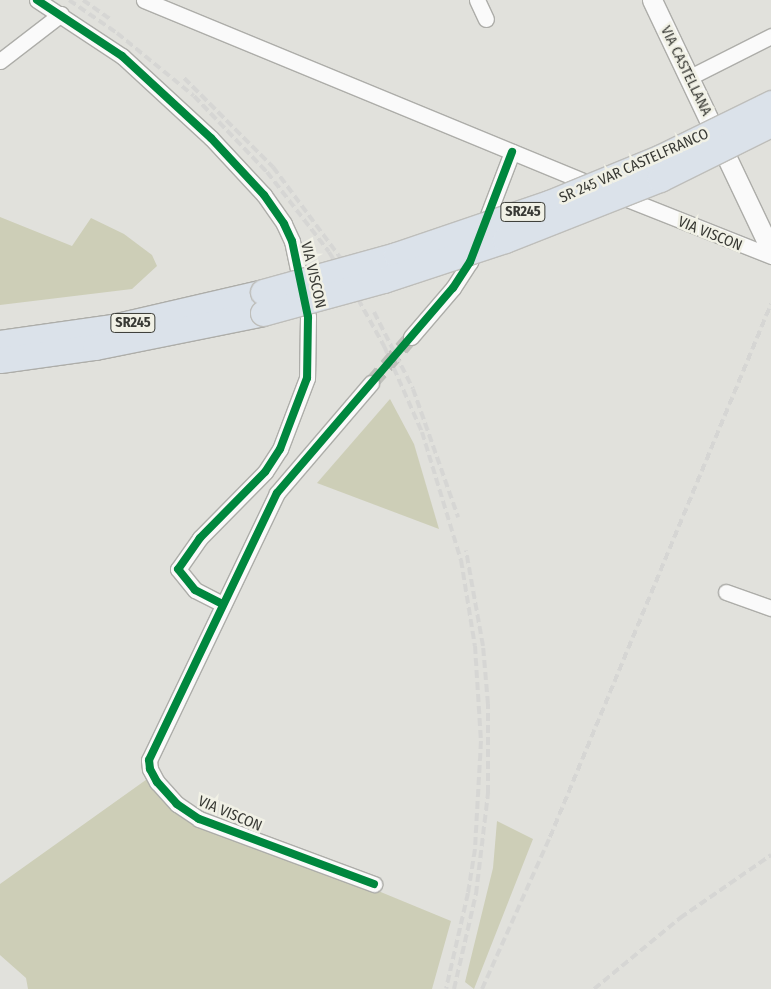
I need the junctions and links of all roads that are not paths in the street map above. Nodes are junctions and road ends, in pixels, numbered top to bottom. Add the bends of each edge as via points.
1 (37, 0) edge
2 (144, 0) edge
3 (477, 0) edge
4 (654, 1) edge
5 (61, 14) junction
6 (486, 19) dead end
7 (771, 36) edge
8 (0, 61) edge
9 (690, 77) junction
10 (771, 103) edge
11 (771, 124) edge
12 (512, 152) junction
13 (771, 250) edge
14 (771, 256) edge
15 (263, 302) junction
16 (411, 337) tunnel mouth
17 (0, 343) edge
18 (0, 360) edge
19 (371, 384) tunnel mouth
20 (726, 592) dead end
21 (223, 604) junction
22 (771, 608) edge
23 (374, 884) dead end

1 - 5 street, VIA VISCON
2 - 12 street, VIA VISCON
3 - 6 street
4 - 9 street, VIA CASTELLANA
5 - 8 street
5 - 21 street, VIA VISCON via 122,56 248,175 284,224 298,262 308,317 307,378 280,449 265,472 200,538 178,569 195,590
7 - 9 street
9 - 13 street, VIA CASTELLANA
10 - 15 highway, SR 245 VAR CASTELFRANCO / SR245, bridge via 661,157 549,203
11 - 15 highway, SR 245 VAR CASTELFRANCO / SR245, bridge via 660,179 513,237 384,280
12 - 14 street, VIA VISCON
12 - 16 street via 470,262 453,288
15 - 17 highway, SR 245 VAR CASTELFRANCO / SR245
15 - 18 highway, SR 245 VAR CASTELFRANCO / SR245 via 113,344
19 - 21 street, VIA VISCON via 278,493
20 - 22 street
21 - 23 street, VIA VISCON via 150,760 150,769 177,804 198,819

